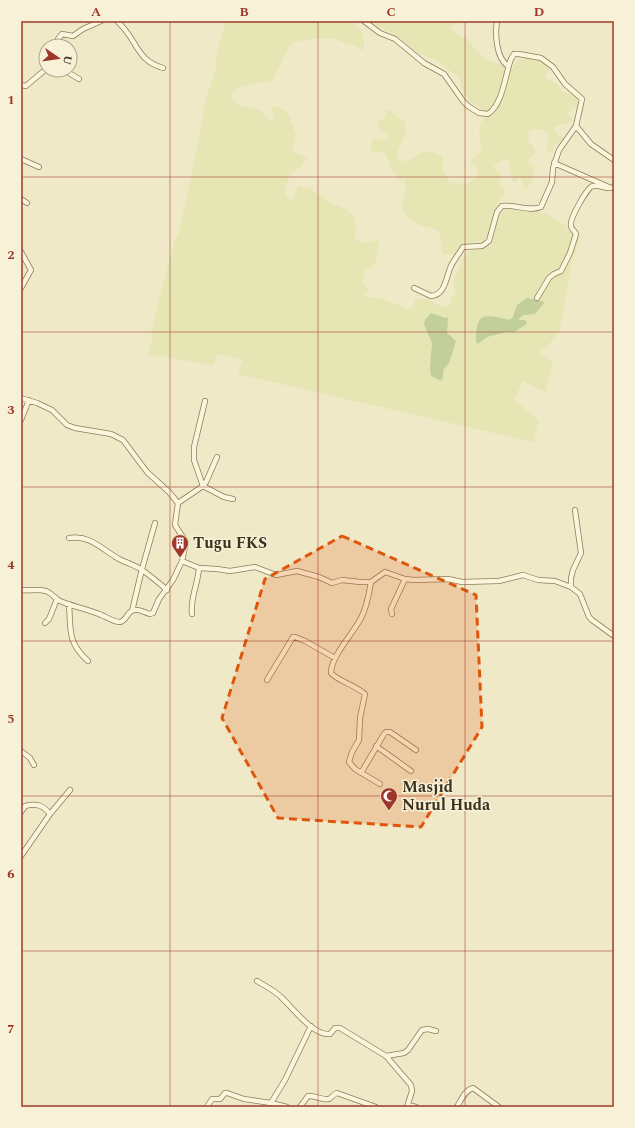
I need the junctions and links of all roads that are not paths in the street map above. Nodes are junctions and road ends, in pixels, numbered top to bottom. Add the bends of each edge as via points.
1 (101, 21) edge
2 (117, 21) edge
3 (364, 21) edge
4 (497, 21) edge
5 (59, 38) edge
6 (508, 66) junction
7 (163, 68) dead end
8 (38, 76) edge
9 (21, 85) edge
10 (576, 126) junction
11 (21, 159) edge
12 (614, 160) edge
13 (554, 163) junction
14 (38, 167) dead end
15 (613, 188) edge
16 (21, 199) edge
17 (27, 203) dead end
18 (21, 252) edge
19 (21, 288) edge
20 (414, 288) dead end
21 (537, 298) dead end
22 (21, 398) edge
23 (29, 400) junction
24 (205, 401) dead end
25 (21, 420) edge
26 (217, 457) dead end
27 (203, 486) junction
28 (233, 499) dead end
29 (178, 503) junction
30 (575, 510) dead end
31 (155, 523) dead end
32 (69, 538) dead end
33 (182, 561) junction
34 (199, 568) junction
35 (142, 569) junction
36 (405, 579) junction
37 (371, 582) junction
38 (571, 587) junction
39 (21, 590) edge
40 (167, 590) junction
41 (57, 599) junction
42 (69, 604) junction
43 (132, 610) junction
44 (192, 614) dead end
45 (392, 614) dead end
46 (45, 623) dead end
47 (614, 636) edge
48 (335, 658) junction
49 (88, 661) dead end
50 (267, 680) dead end
51 (376, 746) junction
52 (416, 750) dead end
53 (21, 751) edge
54 (34, 765) dead end
55 (411, 771) dead end
56 (361, 773) junction
57 (380, 784) dead end
58 (70, 790) dead end
59 (21, 812) edge
60 (50, 814) junction
61 (21, 856) edge
62 (257, 981) dead end
63 (311, 1026) junction
64 (436, 1031) dead end
65 (386, 1056) junction
66 (271, 1103) junction
67 (407, 1106) edge
68 (207, 1107) edge
69 (287, 1107) edge
70 (300, 1107) edge
71 (376, 1107) edge
72 (416, 1107) edge
73 (457, 1107) edge
74 (499, 1107) edge

1 - 5 street via 83,28 73,36 62,34
2 - 7 street via 145,60
3 - 6 street via 444,74 462,101 479,113 488,114 495,107
4 - 6 street via 498,48
6 - 10 street via 514,54 538,56 544,60 582,100
8 - 9 street via 26,86
10 - 12 street via 591,144
10 - 13 street via 559,150
11 - 14 street
13 - 15 street
13 - 20 street via 552,182 540,207 532,209 502,206 497,212 489,241 482,246 463,248 451,267 447,283 442,289 431,296
15 - 21 street via 591,186 586,192 571,221 571,227 576,234 570,254 561,271 549,278
16 - 17 street
18 - 19 street via 31,270
22 - 23 street
23 - 25 street
23 - 29 street via 52,410 67,425 111,434 123,440 147,472
24 - 27 street via 194,447 194,460
26 - 27 street
27 - 28 street
27 - 29 street
29 - 33 street via 175,525 186,542
30 - 38 street via 581,553 573,570
31 - 35 street
32 - 35 street via 77,536 87,539
33 - 34 street
33 - 40 street
34 - 37 street via 233,572 258,567 276,575 297,571 332,583 342,580
34 - 44 street via 192,598
35 - 40 street
35 - 43 street
36 - 37 street via 386,572
36 - 38 street via 499,581 523,575
36 - 45 street via 391,609
37 - 48 street via 361,618
38 - 47 street via 580,594 592,620
39 - 41 street via 47,592
40 - 43 street via 159,599 152,614
41 - 42 street
41 - 46 street
42 - 43 street via 119,622
42 - 49 street via 71,637 78,653
48 - 50 street via 295,636
48 - 56 street via 331,670 333,676 365,694 359,740 349,760
51 - 52 street via 384,734 390,732
51 - 55 street
51 - 56 street
53 - 54 street
56 - 57 street
58 - 60 street
59 - 60 street via 26,806 38,804
60 - 61 street
62 - 63 street via 281,997
63 - 65 street via 327,1034 335,1028 340,1028
63 - 66 street
64 - 65 street via 424,1029 418,1033 408,1050
65 - 67 street via 411,1085 412,1091
66 - 68 street via 225,1093 220,1099 212,1099
66 - 69 street
67 - 72 street
70 - 71 street via 308,1096 328,1099 337,1093
73 - 74 street via 470,1088 473,1088

